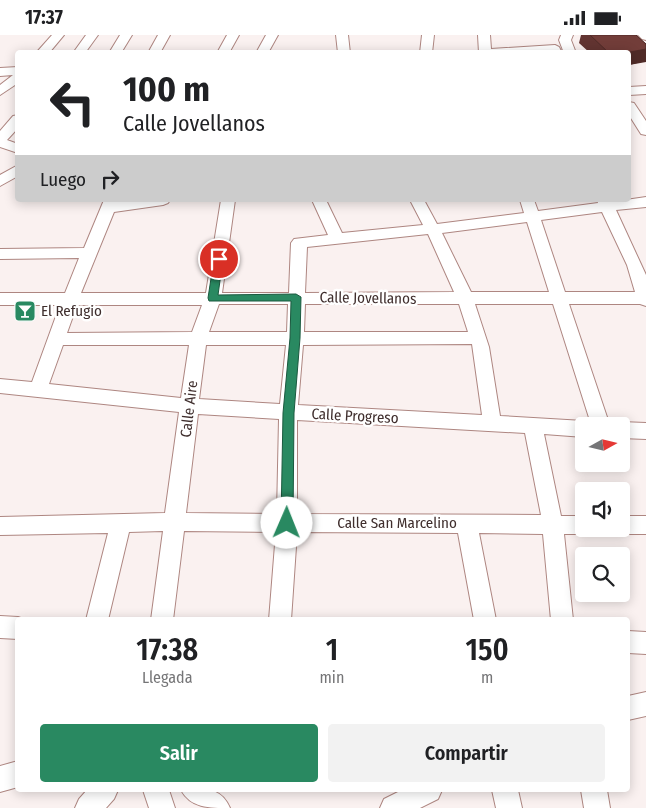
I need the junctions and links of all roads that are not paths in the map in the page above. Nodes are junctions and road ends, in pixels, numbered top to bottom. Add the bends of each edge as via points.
1 (58, 35) edge
2 (92, 35) edge
3 (126, 35) edge
4 (164, 35) edge
5 (233, 35) edge
6 (272, 35) edge
7 (342, 35) edge
8 (428, 35) edge
9 (484, 35) edge
10 (566, 35) edge
11 (45, 50) edge
12 (81, 50) edge
13 (117, 50) edge
14 (156, 50) edge
15 (225, 50) edge
16 (264, 50) edge
17 (344, 50) edge
18 (426, 50) edge
19 (485, 50) edge
20 (569, 50) edge
21 (0, 71) edge
22 (15, 71) edge
23 (15, 79) edge
24 (646, 90) edge
25 (0, 91) edge
26 (631, 91) edge
27 (631, 109) edge
28 (15, 123) edge
29 (631, 132) edge
30 (646, 132) edge
31 (0, 141) edge
32 (15, 148) edge
33 (15, 171) edge
34 (0, 182) edge
35 (136, 202) edge
36 (228, 202) edge
37 (320, 202) edge
38 (418, 202) edge
39 (646, 202) edge
40 (606, 203) edge
41 (109, 204) edge
42 (529, 207) edge
43 (433, 229) junction
44 (337, 239) junction
45 (89, 253) junction
46 (0, 254) edge
47 (640, 265) edge
48 (296, 297) junction
49 (560, 297) junction
50 (213, 298) junction
51 (0, 299) edge
52 (71, 299) junction
53 (465, 299) junction
54 (646, 299) edge
55 (295, 338) junction
56 (478, 338) junction
57 (56, 339) junction
58 (198, 339) junction
59 (0, 386) edge
60 (38, 389) junction
61 (190, 406) junction
62 (288, 413) junction
63 (599, 417) edge
64 (492, 423) junction
65 (533, 426) junction
66 (575, 428) edge
67 (630, 430) edge
68 (646, 431) edge
69 (174, 522) junction
70 (287, 523) junction
71 (467, 523) junction
72 (121, 524) junction
73 (553, 525) junction
74 (575, 525) edge
75 (630, 525) edge
76 (646, 525) edge
77 (0, 527) edge
78 (98, 617) edge
79 (162, 617) edge
80 (280, 617) edge
81 (483, 617) edge
82 (562, 617) edge
83 (0, 627) edge
84 (15, 627) edge
85 (630, 642) edge
86 (646, 643) edge
87 (646, 704) edge
88 (630, 708) edge
89 (15, 775) edge
90 (0, 779) edge
91 (103, 792) edge
92 (157, 792) edge
93 (197, 792) edge
94 (425, 792) edge
95 (505, 792) edge
96 (594, 792) edge
97 (88, 808) edge
98 (162, 808) edge
99 (217, 808) edge
100 (392, 808) edge
101 (508, 808) edge
102 (598, 808) edge

1 - 11 street
2 - 12 street
3 - 13 street
4 - 14 street
5 - 15 street
6 - 16 street
7 - 17 street
8 - 18 street
9 - 19 street
10 - 20 street
21 - 22 street
23 - 25 street
24 - 26 street
27 - 30 street
28 - 31 street
29 - 30 street
31 - 32 street
33 - 34 street
35 - 41 street
36 - 50 street, Calle Aire
37 - 44 street
38 - 43 street
39 - 40 street
40 - 42 street
40 - 47 street
41 - 45 street
42 - 43 street
42 - 49 street
43 - 44 street
43 - 53 street
44 - 48 street via 299,243
45 - 46 street
45 - 52 street
47 - 54 street
48 - 50 street, Calle Jovellanos
48 - 53 street, Calle Jovellanos
48 - 55 street
49 - 53 street, Calle Jovellanos
49 - 54 street, Calle Jovellanos
49 - 63 street
50 - 52 street, Calle Jovellanos
50 - 58 street, Calle Aire
51 - 52 street, Calle Jovellanos
52 - 57 street
53 - 56 street
55 - 56 street
55 - 58 street
55 - 62 street
56 - 64 street
57 - 58 street
57 - 60 street
58 - 61 street, Calle Aire
59 - 60 street, Calle Progreso
60 - 61 street, Calle Progreso
61 - 62 street, Calle Progreso
61 - 69 street, Calle Aire
62 - 64 street, Calle Progreso
62 - 70 street
64 - 65 street, Calle Progreso
65 - 66 street, Calle Progreso
65 - 73 street
67 - 68 street
69 - 70 street, Calle San Marcelino
69 - 72 street, Calle San Marcelino
69 - 79 street, Calle Aire
70 - 71 street, Calle San Marcelino
70 - 80 street
71 - 73 street, Calle San Marcelino
71 - 81 street
72 - 77 street, Calle San Marcelino
72 - 78 street
73 - 74 street, Calle San Marcelino
73 - 82 street
75 - 76 street
83 - 84 street
85 - 86 street
87 - 88 street
89 - 90 street
91 - 97 street
92 - 98 street
93 - 99 street
94 - 100 street
95 - 101 street
96 - 102 street

